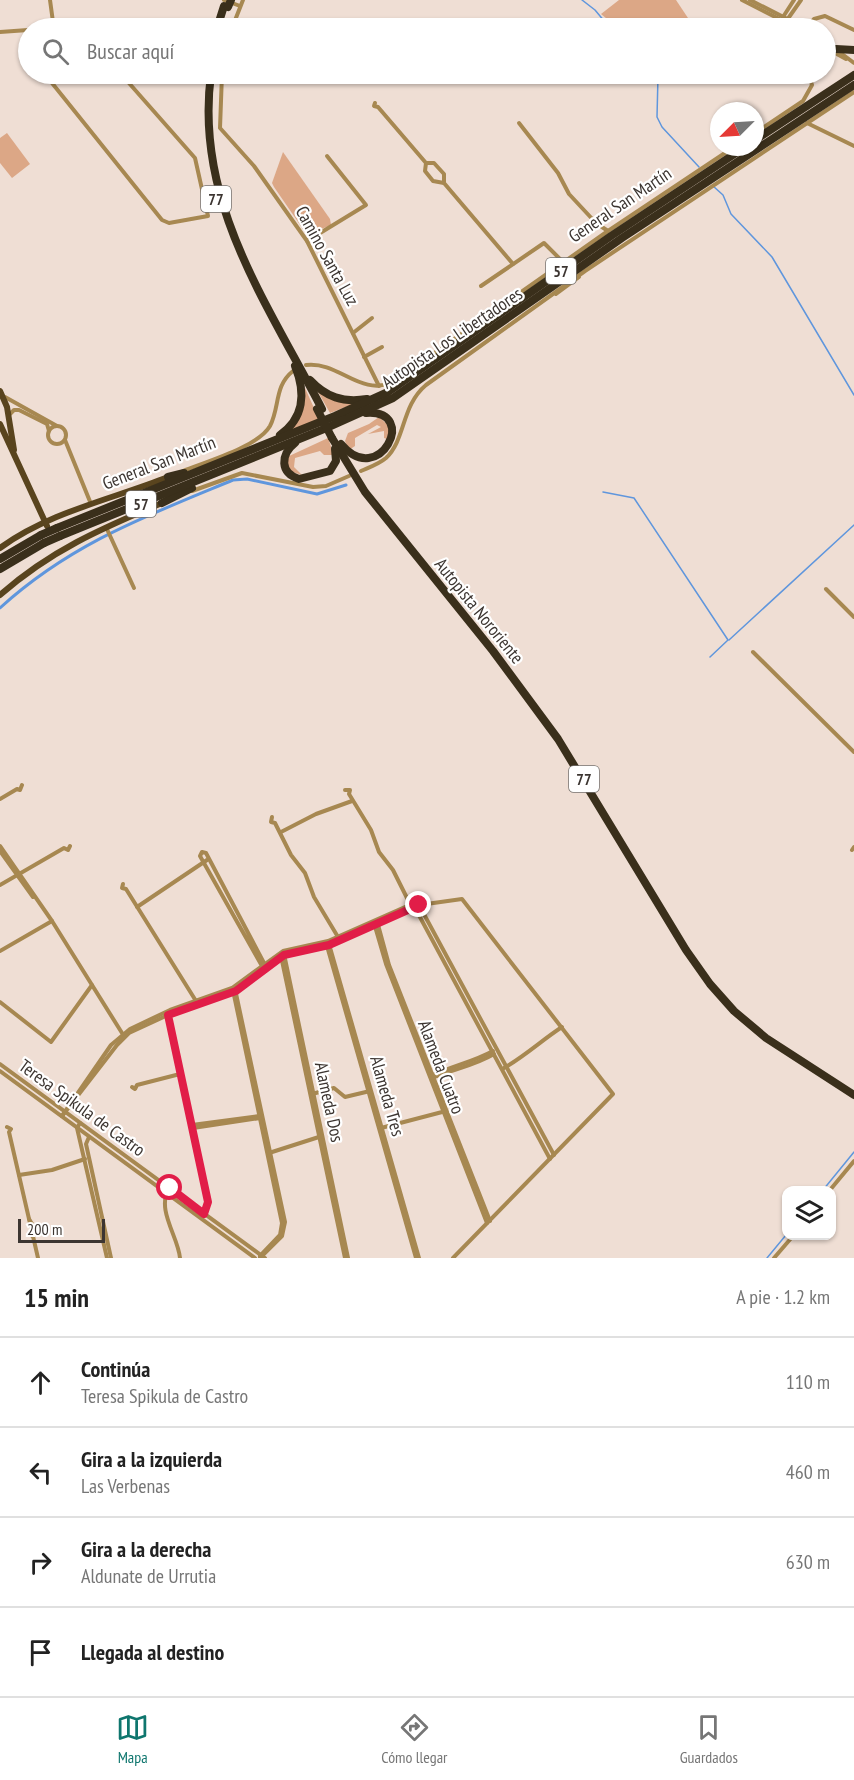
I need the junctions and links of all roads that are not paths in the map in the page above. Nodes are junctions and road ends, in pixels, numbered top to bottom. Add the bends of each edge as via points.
1 (50, 0) edge
2 (243, 0) edge
3 (742, 0) edge
4 (750, 0) edge
5 (794, 0) edge
6 (801, 0) edge
7 (227, 3) edge
8 (240, 6) junction
9 (52, 18) edge
10 (222, 18) edge
11 (236, 18) edge
12 (780, 18) edge
13 (781, 18) edge
14 (785, 18) edge
15 (786, 18) edge
16 (836, 21) edge
17 (854, 30) edge
18 (18, 31) edge
19 (0, 32) edge
20 (836, 49) joint
21 (854, 50) edge
22 (836, 54) edge
23 (854, 63) edge
24 (854, 75) edge
25 (53, 84) edge
26 (130, 84) edge
27 (209, 84) edge
28 (221, 84) edge
29 (811, 84) edge
30 (854, 85) edge
31 (854, 92) edge
32 (378, 106) dead end
33 (519, 123) dead end
34 (807, 123) junction
35 (764, 127) edge
36 (764, 134) edge
37 (854, 146) edge
38 (327, 156) dead end
39 (727, 156) edge
40 (734, 156) edge
41 (426, 163) junction
42 (712, 174) junction
43 (699, 182) junction
44 (444, 183) junction
45 (608, 231) junction
46 (307, 241) junction
47 (563, 262) junction
48 (513, 264) junction
49 (481, 286) dead end
50 (372, 318) dead end
51 (353, 333) junction
52 (382, 347) dead end
53 (364, 357) junction
54 (299, 369) junction
55 (379, 386) junction
56 (2, 394) edge
57 (380, 396) junction
58 (362, 413) junction
59 (8, 416) junction
60 (0, 418) edge
61 (0, 424) edge
62 (57, 426) junction
63 (49, 431) junction
64 (334, 437) junction
65 (301, 438) junction
66 (65, 440) junction
67 (59, 444) junction
68 (266, 444) junction
69 (340, 444) junction
70 (66, 448) junction
71 (15, 456) junction
72 (220, 467) junction
73 (361, 471) dead end
74 (349, 476) dead end
75 (168, 477) junction
76 (93, 503) junction
77 (162, 503) junction
78 (46, 523) junction
79 (106, 527) junction
80 (42, 539) junction
81 (0, 548) edge
82 (58, 551) junction
83 (0, 559) edge
84 (0, 569) edge
85 (134, 588) dead end
86 (826, 589) dead end
87 (0, 595) edge
88 (854, 617) edge
89 (753, 652) dead end
90 (854, 752) edge
91 (17, 789) dead end
92 (349, 794) dead end
93 (0, 800) edge
94 (352, 801) junction
95 (275, 823) dead end
96 (280, 832) junction
97 (0, 846) edge
98 (64, 849) dead end
99 (0, 851) edge
100 (18, 873) junction
101 (0, 885) edge
102 (126, 889) dead end
103 (415, 906) junction
104 (137, 907) junction
105 (51, 921) junction
106 (375, 921) junction
107 (339, 938) junction
108 (327, 943) junction
109 (0, 951) edge
110 (282, 954) junction
111 (264, 966) junction
112 (91, 986) junction
113 (234, 990) junction
114 (0, 1002) edge
115 (197, 1003) junction
116 (168, 1013) junction
117 (562, 1027) junction
118 (123, 1036) junction
119 (495, 1052) junction
120 (0, 1064) edge
121 (504, 1069) junction
122 (0, 1071) edge
123 (180, 1074) junction
124 (432, 1077) junction
125 (137, 1085) dead end
126 (854, 1090) edge
127 (370, 1091) junction
128 (312, 1094) junction
129 (854, 1095) edge
130 (445, 1112) junction
131 (64, 1113) junction
132 (261, 1117) junction
133 (80, 1123) junction
134 (192, 1127) junction
135 (77, 1128) junction
136 (380, 1128) junction
137 (9, 1132) dead end
138 (91, 1134) junction
139 (321, 1136) junction
140 (269, 1153) junction
141 (552, 1157) junction
142 (87, 1159) junction
143 (854, 1161) edge
144 (19, 1175) junction
145 (834, 1186) edge
146 (170, 1188) junction
147 (166, 1193) junction
148 (203, 1216) junction
149 (488, 1222) junction
150 (790, 1240) edge
151 (248, 1250) junction
152 (260, 1257) edge
153 (38, 1258) edge
154 (109, 1258) edge
155 (180, 1258) edge
156 (247, 1258) edge
157 (347, 1258) edge
158 (417, 1258) edge
159 (453, 1258) edge
160 (774, 1258) edge

1 - 9 street
2 - 8 street
3 - 12 street
4 - 13 street
5 - 14 street
6 - 15 street
7 - 8 street
7 - 10 highway
8 - 11 street
16 - 17 street
18 - 19 street
20 - 21 highway
20 - 23 street
22 - 23 street
24 - 36 highway
25 - 26 street via 164,222 208,215 195,158
27 - 54 highway, Autopista Nororiente / 77 via 209,139 221,204
28 - 46 street, Camino Santa Luz via 220,129 254,166
29 - 35 street via 807,97
30 - 42 highway, Autopista Los Libertadores / 57
31 - 34 street, General San Martín
32 - 41 street
33 - 45 street via 558,173 569,194
34 - 37 street
34 - 42 street, General San Martín
38 - 46 street via 366,206
39 - 42 street, General San Martín
40 - 42 highway, Autopista Los Libertadores / 57
41 - 44 street via 435,164 445,175
41 - 44 street via 425,171 433,182
42 - 43 highway, Autopista Los Libertadores / 57
42 - 43 street, General San Martín
43 - 45 street, General San Martín
43 - 57 highway, Autopista Los Libertadores / 57 via 597,246
43 - 58 highway, Autopista Los Libertadores / 57 via 420,381
43 - 73 street, General San Martín via 601,260 419,391 390,453
44 - 48 street
45 - 47 street, General San Martín
46 - 51 street, Camino Santa Luz
47 - 48 street via 544,243
47 - 55 street, General San Martín via 412,370
48 - 49 street
50 - 51 street
51 - 53 street, Camino Santa Luz
52 - 53 street
53 - 55 street, Camino Santa Luz
54 - 55 street via 325,366 361,384
54 - 57 highway via 322,391 337,399 354,401
54 - 64 highway, Autopista Nororiente / 77, bridge
54 - 68 highway via 300,412 289,428
54 - 75 street, General San Martín via 280,386 272,422 262,437
56 - 59 main road
56 - 62 street
57 - 68 highway, Autopista Los Libertadores / 57
58 - 65 highway, Autopista Los Libertadores / 57
58 - 69 highway via 388,418 393,430 389,443 364,459 353,456
59 - 60 main road
59 - 63 street via 20,410 47,424
59 - 71 main road
61 - 71 main road
62 - 63 street
62 - 66 street via 65,430
63 - 67 street via 50,440
64 - 65 highway via 337,456 333,467 325,474 302,480 288,473 284,461 287,450
64 - 69 highway, Autopista Nororiente / 77
64 - 129 highway, Autopista Nororiente / 77 via 365,492 549,727 710,984 758,1032
65 - 72 highway, Autopista Los Libertadores / 57
66 - 67 street
66 - 70 street
67 - 70 street
68 - 72 highway, Autopista Los Libertadores / 57
69 - 126 highway, Autopista Nororiente / 77 via 374,496 558,731 712,980 765,1031
70 - 76 street
71 - 78 main road
72 - 75 highway
72 - 77 highway
72 - 80 highway, Autopista Los Libertadores / 57, bridge
74 - 77 street, General San Martín via 313,487 238,473
75 - 76 main road, General San Martín
76 - 78 main road, General San Martín
77 - 79 main road, General San Martín
78 - 81 main road, General San Martín
78 - 82 main road
79 - 82 main road, General San Martín
79 - 85 street
80 - 83 highway, Autopista Los Libertadores / 57
80 - 84 highway, Autopista Los Libertadores / 57
82 - 87 main road, General San Martín
86 - 88 street
89 - 90 street
91 - 93 street
92 - 94 street
94 - 96 street
94 - 103 street via 370,828 378,852
95 - 96 street
96 - 107 street
97 - 100 street
98 - 100 street
99 - 100 street
100 - 101 street
100 - 105 street
102 - 104 street
103 - 106 street
103 - 117 street via 460,899 466,902
103 - 119 street
104 - 111 street via 205,859
104 - 115 street
105 - 109 street
105 - 112 street
106 - 107 street
106 - 124 street, Alameda Cuatro via 386,964
107 - 108 street
108 - 110 street
108 - 127 street, Alameda Tres
110 - 111 street
110 - 128 street, Alameda Dos
111 - 113 street
112 - 114 street via 51,1042
112 - 118 street
113 - 115 street
113 - 132 street
115 - 116 street
116 - 118 street
116 - 123 street
117 - 121 street
117 - 141 street via 613,1094
118 - 131 street
119 - 121 street
119 - 124 street
120 - 131 street, Teresa Spikula de Castro
121 - 141 street
122 - 131 street, Teresa Spikula de Castro
123 - 125 street
123 - 134 street
124 - 130 street, Alameda Cuatro
127 - 128 street via 345,1097 334,1088
127 - 136 street, Alameda Tres
128 - 139 street, Alameda Dos
130 - 136 street
130 - 149 street, Alameda Cuatro
131 - 133 street, Teresa Spikula de Castro
131 - 135 street, Teresa Spikula de Castro
132 - 134 street
132 - 140 street
133 - 135 street
133 - 138 street, Teresa Spikula de Castro
134 - 148 street via 208,1204
135 - 138 street, Teresa Spikula de Castro
135 - 142 street
136 - 158 street, Alameda Tres
137 - 144 street
138 - 142 street via 86,1143
138 - 146 street, Teresa Spikula de Castro
138 - 147 street, Teresa Spikula de Castro
139 - 140 street
139 - 157 street, Alameda Dos
140 - 152 street via 285,1228 281,1238
141 - 149 street
142 - 144 street
142 - 154 street
143 - 145 street
144 - 153 street via 28,1219 34,1227 32,1236
146 - 147 street
146 - 148 street, Teresa Spikula de Castro
147 - 148 street, Teresa Spikula de Castro
147 - 155 street via 168,1224
148 - 151 street, Teresa Spikula de Castro
149 - 159 street
150 - 160 street
151 - 152 street, Teresa Spikula de Castro
151 - 156 street

